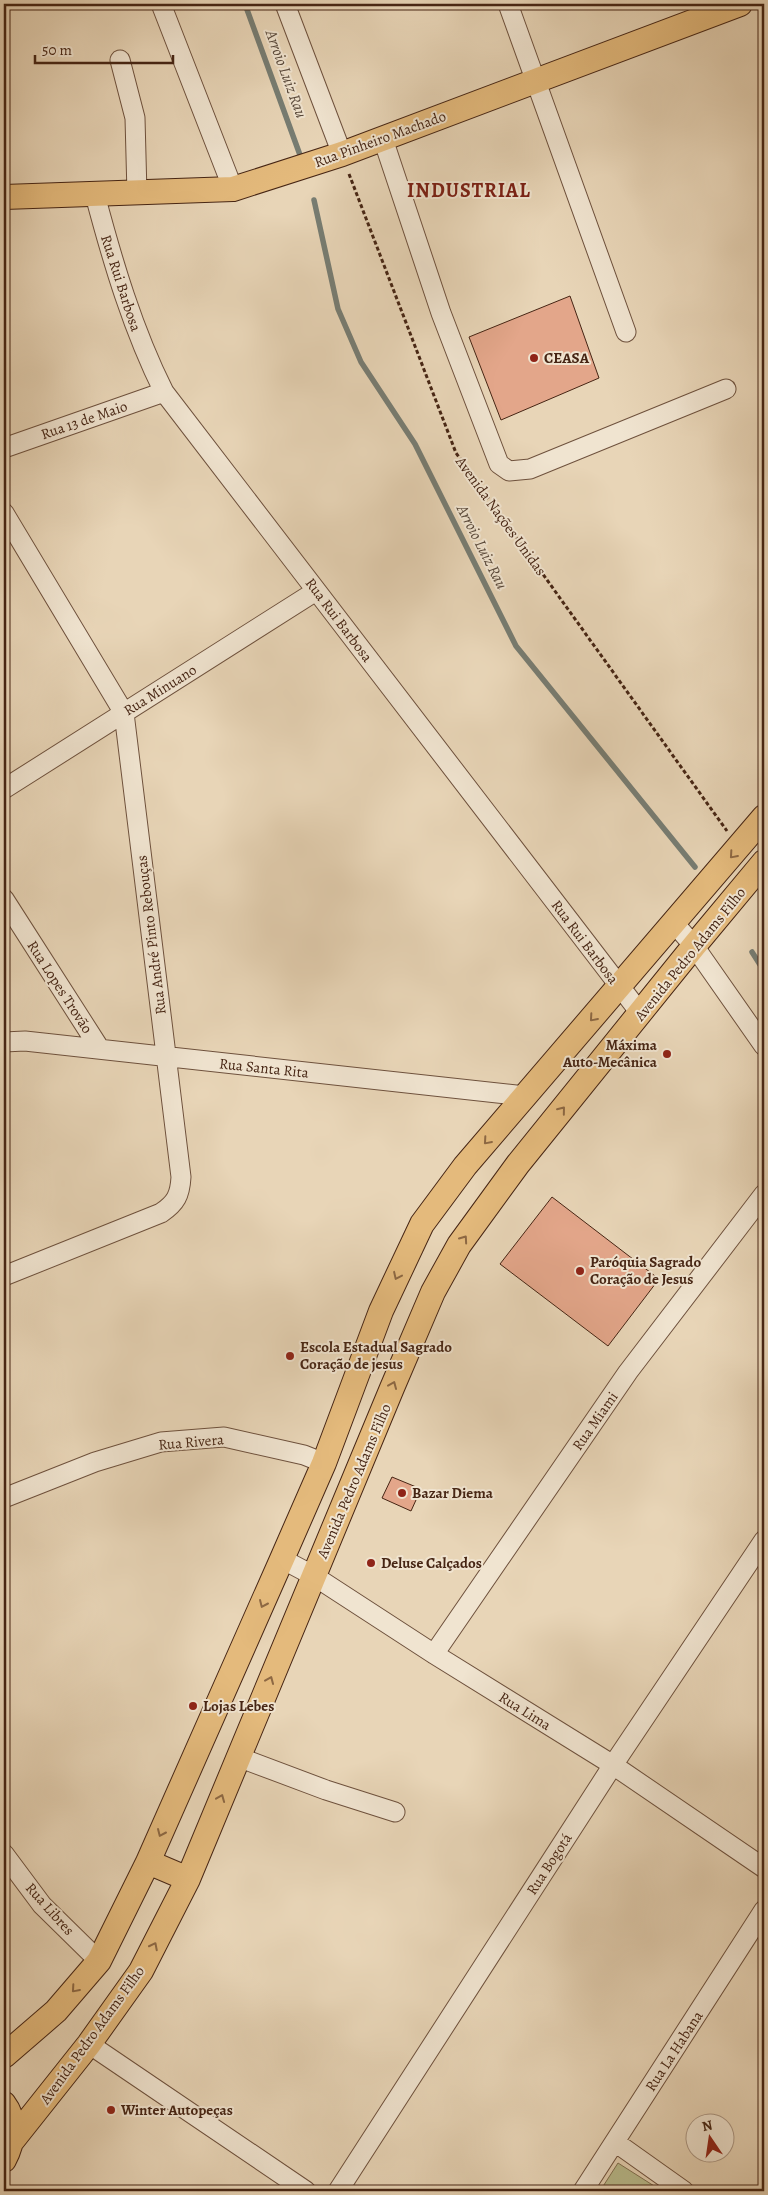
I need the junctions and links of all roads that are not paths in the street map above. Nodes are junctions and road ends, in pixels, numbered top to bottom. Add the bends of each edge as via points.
1 (161, 4) edge
2 (285, 4) edge
3 (508, 4) edge
4 (740, 4) edge
5 (120, 60) dead end
6 (536, 81) junction
7 (383, 138) junction
8 (342, 154) junction
9 (233, 189) junction
10 (137, 194) junction
11 (95, 195) junction
12 (4, 197) edge
13 (626, 332) dead end
14 (726, 389) dead end
15 (164, 392) junction
16 (4, 448) edge
17 (4, 513) edge
18 (316, 591) junction
19 (124, 712) junction
20 (4, 788) edge
21 (764, 818) edge
22 (764, 862) edge
23 (4, 899) edge
24 (674, 923) junction
25 (694, 946) junction
26 (620, 987) junction
27 (641, 1014) junction
28 (4, 1042) edge
29 (764, 1046) edge
30 (100, 1049) junction
31 (166, 1057) junction
32 (525, 1096) junction
33 (764, 1194) edge
34 (4, 1276) edge
35 (324, 1462) junction
36 (4, 1498) edge
37 (764, 1540) edge
38 (282, 1559) junction
39 (314, 1576) junction
40 (434, 1654) junction
41 (203, 1740) junction
42 (238, 1757) junction
43 (613, 1765) junction
44 (395, 1812) dead end
45 (4, 1854) edge
46 (148, 1862) junction
47 (764, 1868) edge
48 (188, 1879) junction
49 (764, 1910) edge
50 (99, 1961) junction
51 (89, 2044) junction
52 (4, 2056) edge
53 (4, 2104) edge
54 (615, 2142) junction
55 (8, 2151) edge
56 (306, 2191) edge
57 (338, 2191) edge
58 (583, 2191) edge
59 (684, 2191) edge

1 - 9 street
2 - 8 street
3 - 6 street
4 - 6 main road, Rua Pinheiro Machado
5 - 10 street via 135,118
6 - 7 main road, Rua Pinheiro Machado
6 - 13 street
7 - 8 main road, Rua Pinheiro Machado
7 - 14 street via 442,313 499,464 509,471 530,470
8 - 9 main road, Rua Pinheiro Machado
9 - 10 main road, Rua Pinheiro Machado
10 - 11 main road, Rua Pinheiro Machado
11 - 12 main road, Rua Pinheiro Machado
11 - 15 street, Rua Rui Barbosa via 129,312
15 - 16 street, Rua 13 de Maio
15 - 18 street, Rua Rui Barbosa
17 - 19 street, Rua André Pinto Rebouças
18 - 19 street, Rua Minuano
18 - 26 street, Rua Rui Barbosa
19 - 20 street, Rua Minuano
19 - 31 street, Rua André Pinto Rebouças
21 -> 24 main road, Avenida Pedro Adams Filho
22 - 25 main road, Avenida Pedro Adams Filho
23 - 30 street, Rua Lopes Trovão
24 - 25 street
24 - 26 main road, Avenida Pedro Adams Filho
25 - 27 main road, Avenida Pedro Adams Filho
25 - 29 street
26 - 27 street, Rua Rui Barbosa
26 -> 32 main road, Avenida Pedro Adams Filho
39 -> 27 main road, Avenida Pedro Adams Filho via 433,1292 459,1245 518,1164
28 - 30 street, Rua Santa Rita via 25,1041
30 - 31 street, Rua Santa Rita
31 - 32 street, Rua Santa Rita
31 - 34 street, Rua André Pinto Rebouças via 182,1177 179,1196 172,1206
32 -> 35 main road, Avenida Pedro Adams Filho via 465,1166 422,1224 381,1311
33 - 40 street, Rua Miami via 628,1372
35 - 36 street, Rua Rivera via 224,1437 161,1442 95,1462
35 - 38 main road, Avenida Pedro Adams Filho
37 - 43 street, Rua Bogotá
38 - 39 street, Rua Lima
38 -> 41 main road, Avenida Pedro Adams Filho
39 - 40 street, Rua Lima
42 -> 39 main road, Avenida Pedro Adams Filho
40 - 43 street, Rua Lima
41 - 42 main road
41 -> 46 main road, Avenida Pedro Adams Filho
42 - 44 street
48 -> 42 main road, Avenida Pedro Adams Filho
43 - 47 street, Rua Lima
43 - 57 street, Rua Bogotá
45 - 50 street, Rua Libres via 42,1905
46 - 48 main road
46 - 50 main road, Avenida Pedro Adams Filho
51 -> 48 main road, Avenida Pedro Adams Filho via 141,1971
49 - 54 street, Rua La Habana
50 -> 52 main road, Avenida Pedro Adams Filho via 56,2011
51 - 55 main road, Avenida Pedro Adams Filho
51 - 56 street
53 - 55 main road via 12,2123
54 - 58 street, Rua La Habana
54 - 59 street

